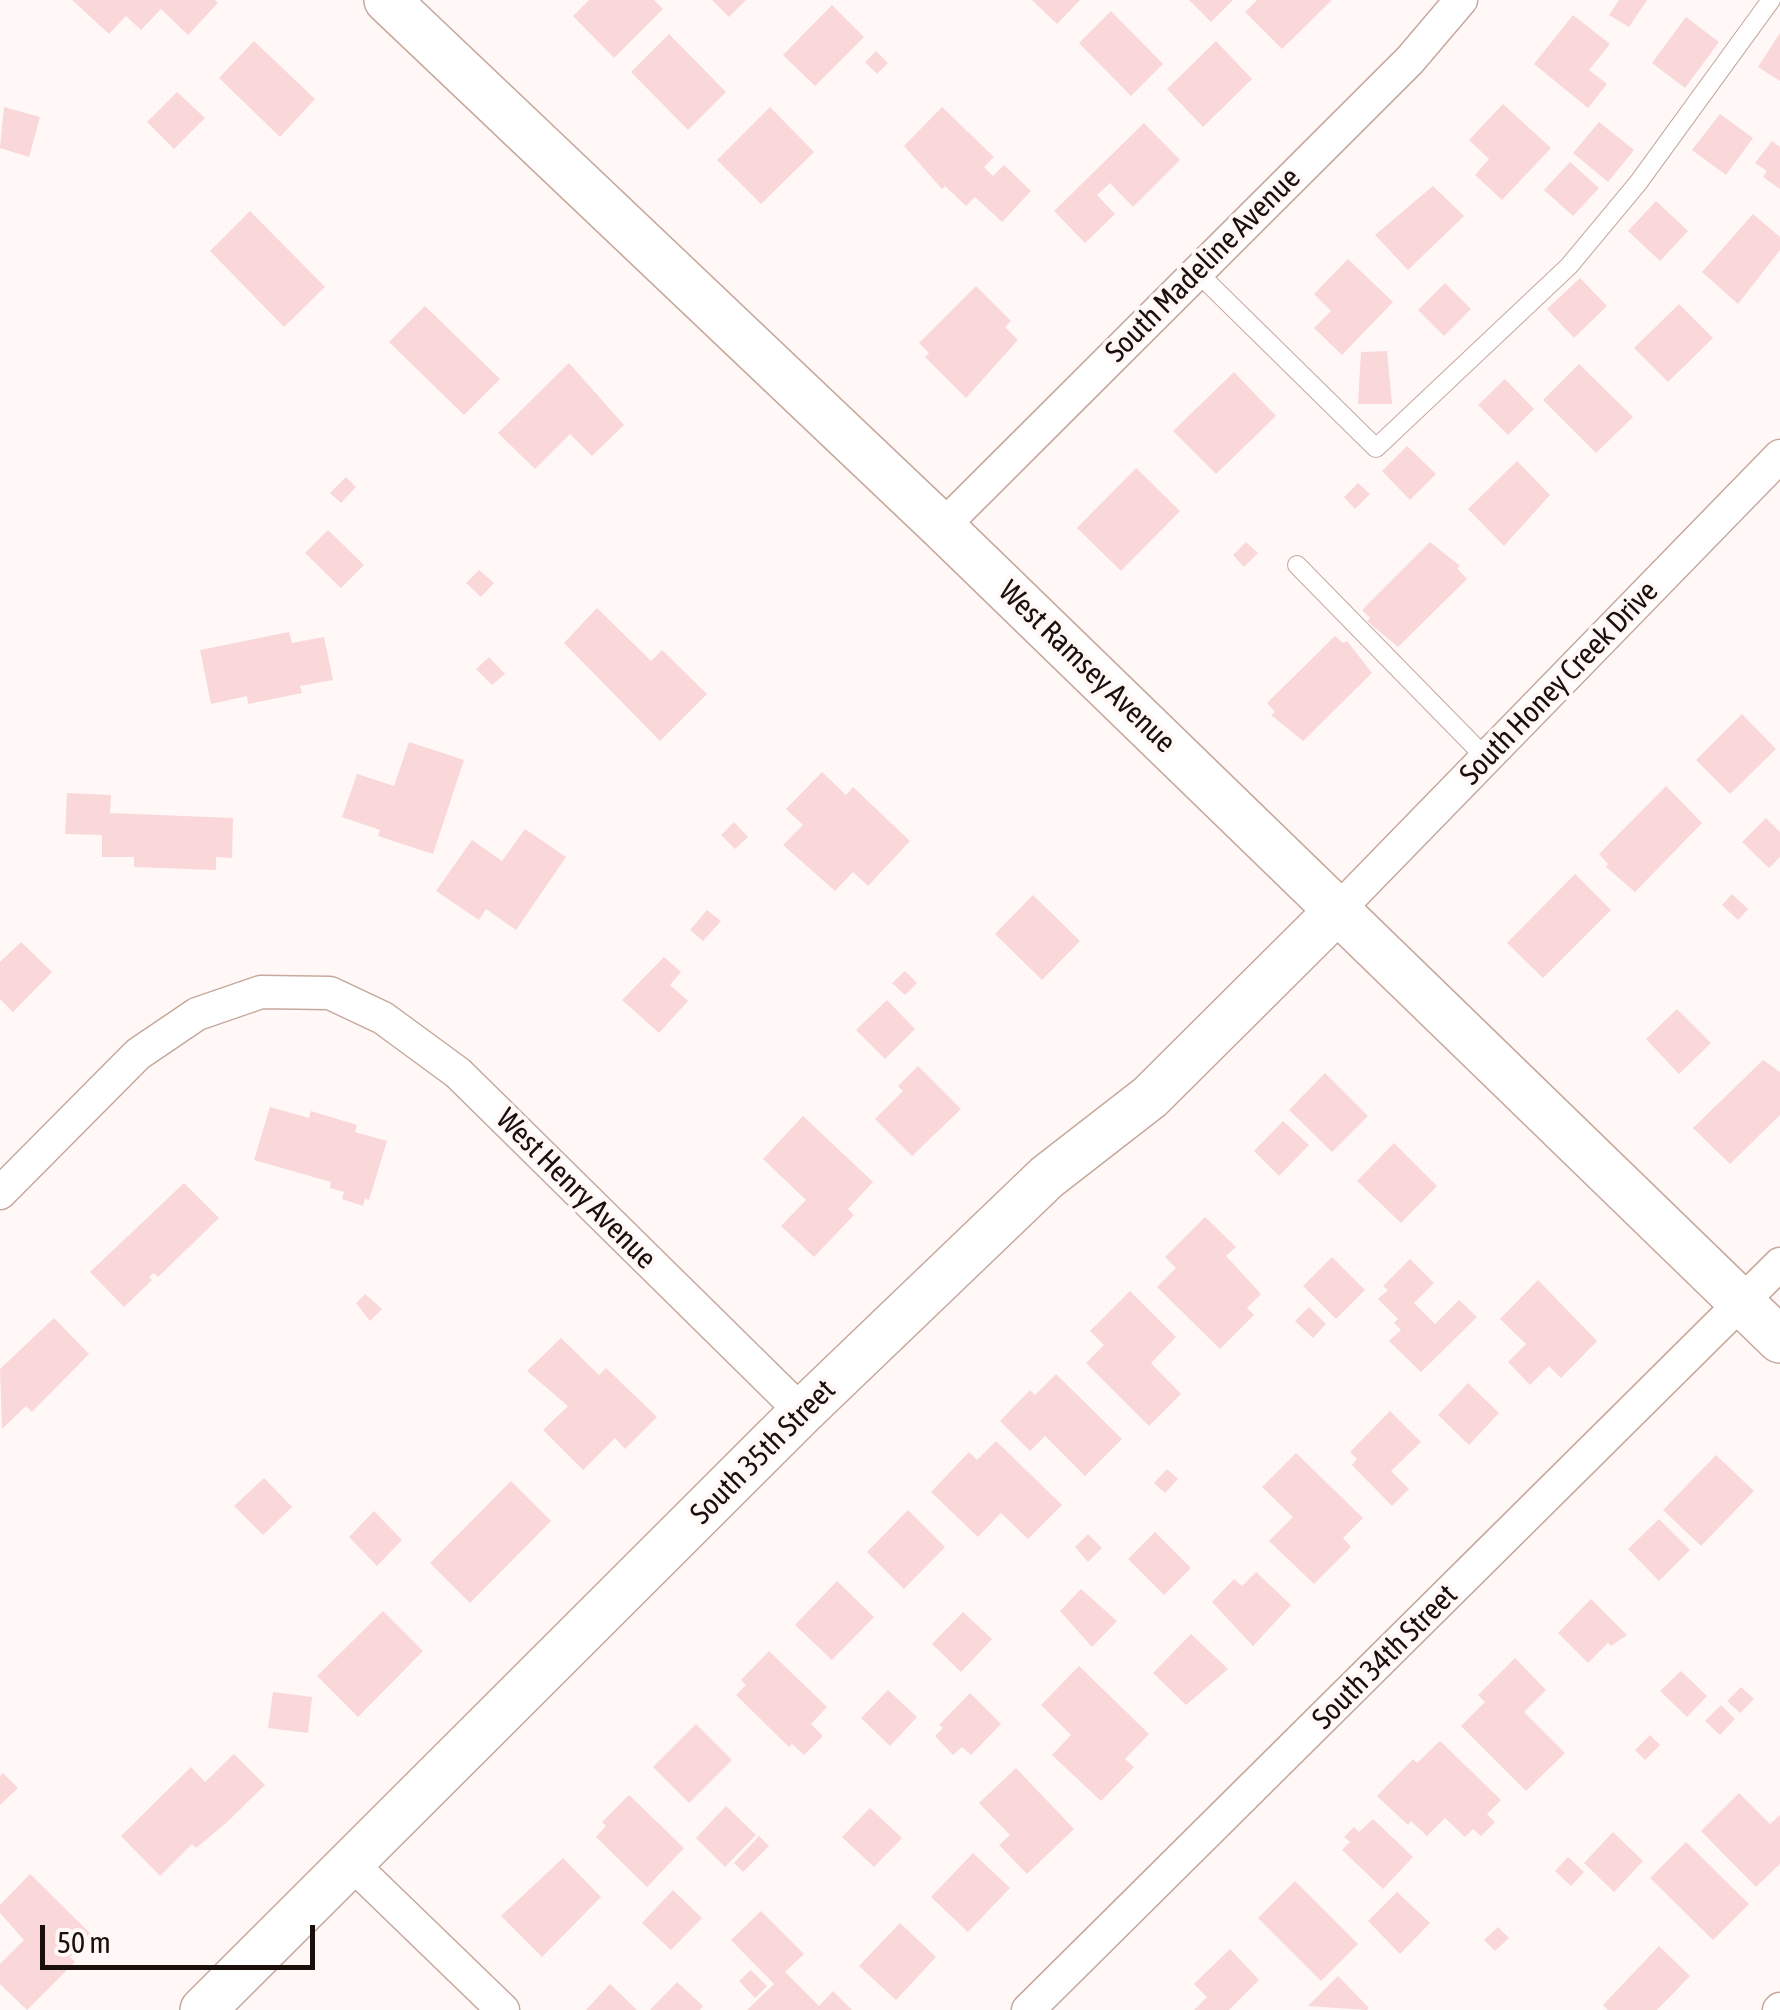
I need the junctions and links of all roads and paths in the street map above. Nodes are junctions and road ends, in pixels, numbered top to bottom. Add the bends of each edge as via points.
1 (387, 0) edge
2 (1461, 0) edge
3 (1771, 0) edge
4 (1196, 271) junction
5 (1780, 456) edge
6 (942, 527) junction
7 (1297, 565) dead end
8 (1486, 758) junction
9 (1338, 910) junction
10 (0, 1193) edge
11 (1780, 1264) edge
12 (1742, 1303) junction
13 (1780, 1340) edge
14 (802, 1412) junction
15 (352, 1864) junction
16 (203, 2010) edge
17 (502, 2010) edge
18 (1028, 2010) edge

1 - 6 street, West Ramsey Avenue
2 - 4 street, South Madeline Avenue via 1410,60
3 - 4 lane via 1569,266 1376,448
4 - 6 street, South Madeline Avenue
5 - 8 street, South Honey Creek Drive
6 - 9 street, West Ramsey Avenue
7 - 8 lane
8 - 9 street, South Honey Creek Drive
9 - 12 street, West Ramsey Avenue
9 - 14 street, South 35th Street via 1150,1097 1047,1177
10 - 14 street, West Henry Avenue via 138,1054 196,1014 261,992 330,993 383,1018 458,1074
11 - 12 street, South 34th Street
12 - 13 street, West Ramsey Avenue
12 - 18 street, South 34th Street
14 - 15 street, South 35th Street
15 - 16 street, South 35th Street
15 - 17 street

